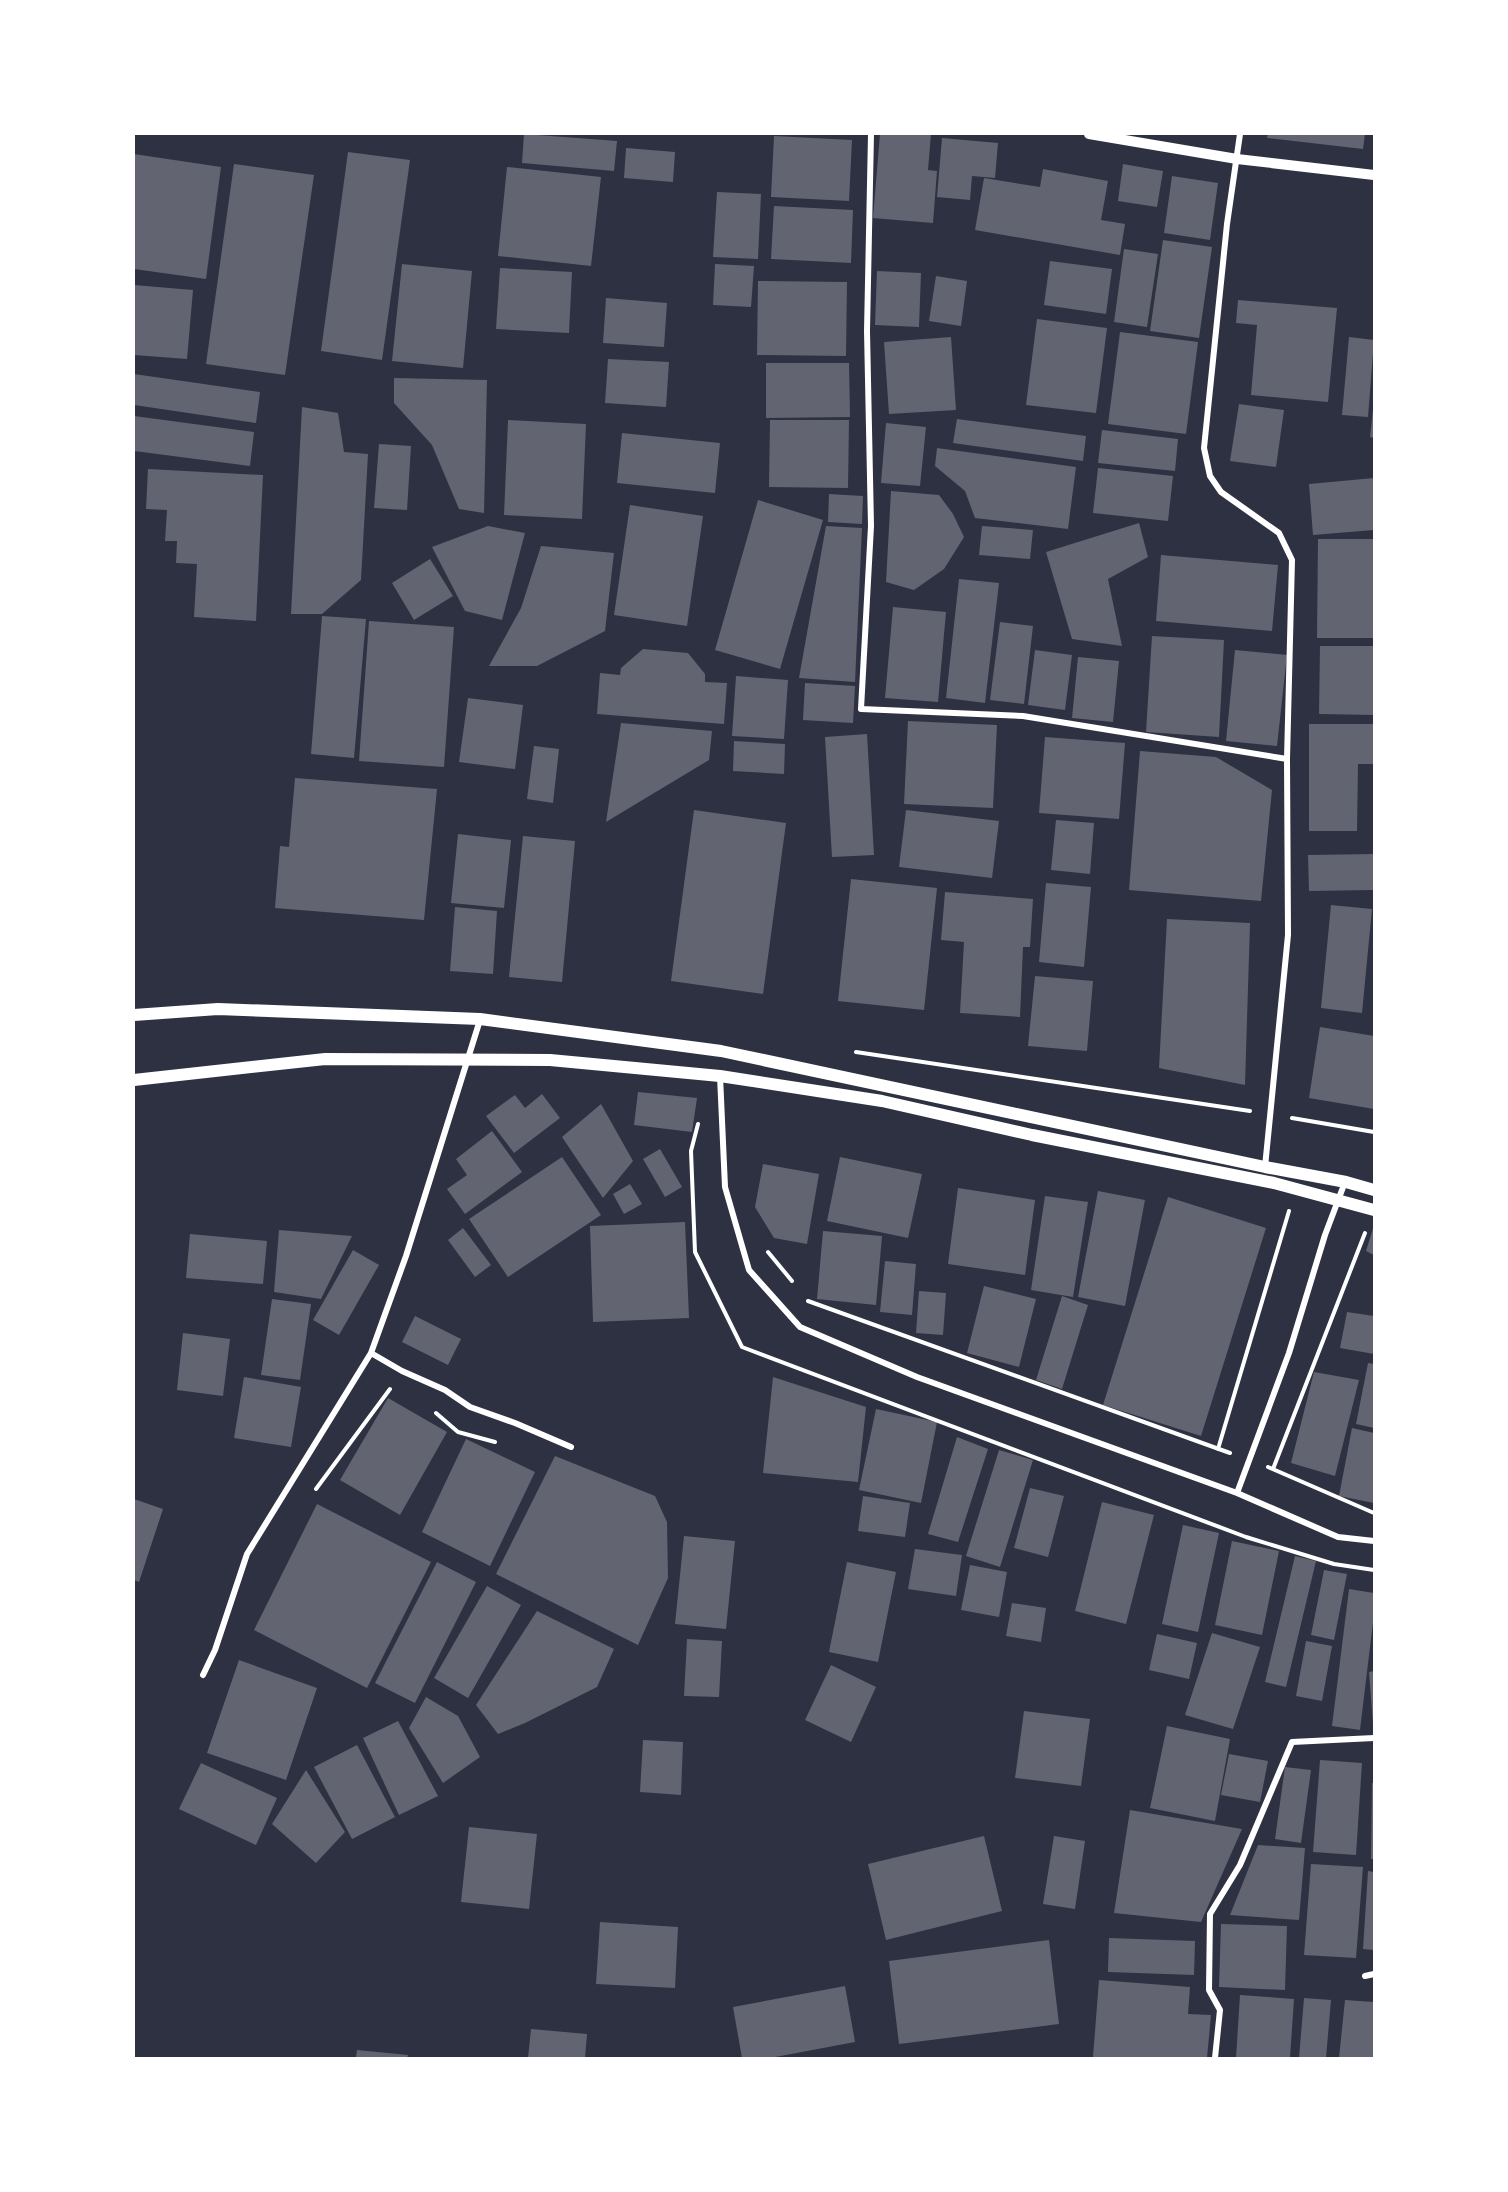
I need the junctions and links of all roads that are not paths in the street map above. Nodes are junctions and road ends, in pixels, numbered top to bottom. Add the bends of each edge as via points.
1 (871, 134) edge
2 (1089, 134) edge
3 (1240, 134) edge
4 (1236, 159) junction
5 (1374, 175) edge
6 (1287, 759) junction
7 (134, 1015) edge
8 (480, 1019) junction
9 (468, 1060) junction
10 (720, 1076) junction
11 (134, 1080) edge
12 (1265, 1167) junction
13 (1346, 1182) junction
14 (1374, 1190) edge
15 (1338, 1200) junction
16 (1374, 1210) edge
17 (371, 1353) junction
18 (571, 1447) dead end
19 (1237, 1493) junction
20 (1374, 1540) edge
21 (203, 1675) dead end
22 (1374, 1738) edge
23 (1374, 1974) edge
24 (1365, 1976) dead end
25 (1215, 2058) edge

1 - 6 street via 867,331 871,526 861,709 1023,716
2 - 4 street
3 - 4 street
4 - 5 street
4 - 6 street via 1204,448 1210,476 1221,492 1279,533 1292,560
6 - 12 street via 1288,935
7 - 8 main road via 218,1008
8 - 9 street
8 - 12 main road via 721,1051
9 - 10 main road via 550,1060
9 - 11 main road via 325,1059
9 - 17 street
10 - 15 main road via 882,1101
10 - 19 street via 725,1187 748,1270 800,1327 917,1377
12 - 13 main road
13 - 14 main road
13 - 15 street
15 - 16 main road
15 - 19 street via 1289,1353
17 - 18 street via 470,1407
17 - 21 street via 247,1554
19 - 20 street via 1338,1537
22 - 25 street via 1292,1742 1240,1865 1210,1914 1209,1990 1220,2010
23 - 24 street

